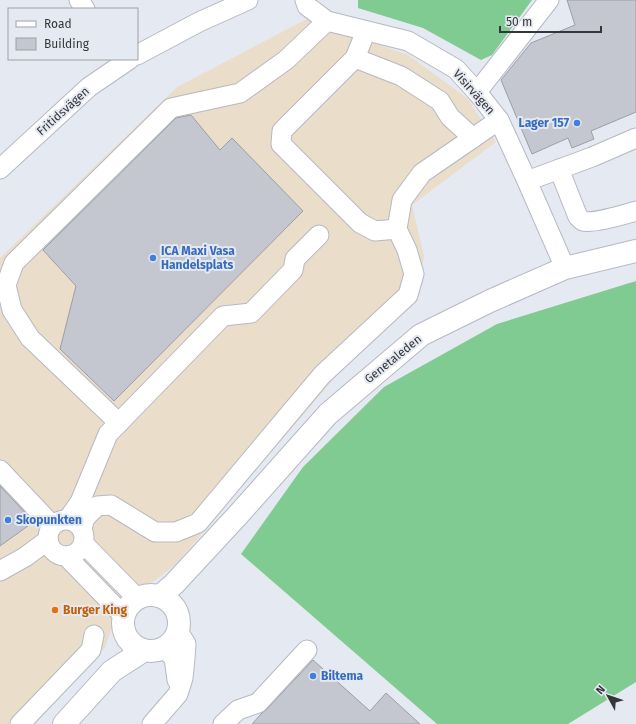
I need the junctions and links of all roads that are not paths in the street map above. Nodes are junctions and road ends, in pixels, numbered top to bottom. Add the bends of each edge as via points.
1 (248, 0) edge
2 (305, 0) edge
3 (549, 0) edge
4 (327, 22) junction
5 (366, 31) junction
6 (138, 53) edge
7 (355, 58) junction
8 (126, 60) edge
9 (477, 92) junction
10 (499, 120) junction
11 (473, 138) junction
12 (636, 138) edge
13 (0, 169) edge
14 (559, 169) junction
15 (527, 182) junction
16 (636, 211) edge
17 (397, 229) junction
18 (319, 235) dead end
19 (636, 251) edge
20 (565, 268) junction
21 (119, 423) junction
22 (0, 470) edge
23 (65, 538) junction
24 (0, 572) edge
25 (137, 598) junction
26 (171, 612) junction
27 (124, 625) junction
28 (94, 635) dead end
29 (154, 649) junction
30 (307, 650) dead end
31 (112, 671) junction
32 (178, 694) junction
33 (20, 724) edge
34 (64, 724) edge
35 (152, 724) edge
36 (223, 724) edge

1 - 6 street, Fritidsvägen
2 - 4 street, Visirvägen via 307,6
3 - 9 street
4 - 5 street, Visirvägen
4 - 21 street via 286,60 240,93 171,108 14,263 6,285 12,310 30,338
5 - 7 street
5 - 9 street, Visirvägen via 408,41 456,69
7 - 11 street via 401,76 440,101 450,117
7 - 17 street via 282,131 281,144 360,223 375,231
8 - 13 street, Fritidsvägen via 89,87
9 - 10 street, Visirvägen
10 - 11 street
10 - 15 street, Visirvägen
11 - 17 street via 422,173 402,200
12 - 14 street
14 - 15 street
14 - 16 street via 578,216 584,221
15 - 20 street, Visirvägen
17 - 23 street via 414,274 408,295 322,375 198,523 176,532 155,532 111,505 97,506
18 - 21 street via 295,259 293,270 251,313 223,316
19 - 20 main road, Genetaleden
20 - 26 main road, Genetaleden via 421,335 328,414 238,515
21 - 23 street via 108,434
22 - 23 street
23 - 24 street
23 - 25 street
23 - 27 street
25 - 26 main road via 148,595
25 - 27 main road, Genetaleden via 129,605
26 - 29 main road, Genetaleden via 172,641
26 - 32 street via 186,644 183,678
27 - 29 main road via 132,645
27 - 31 main road, Genetaleden
28 - 33 street via 91,650
29 - 31 main road, Genetaleden
29 - 32 street via 174,658
30 - 36 street via 258,703 238,710
31 - 34 main road, Genetaleden
32 - 35 street

